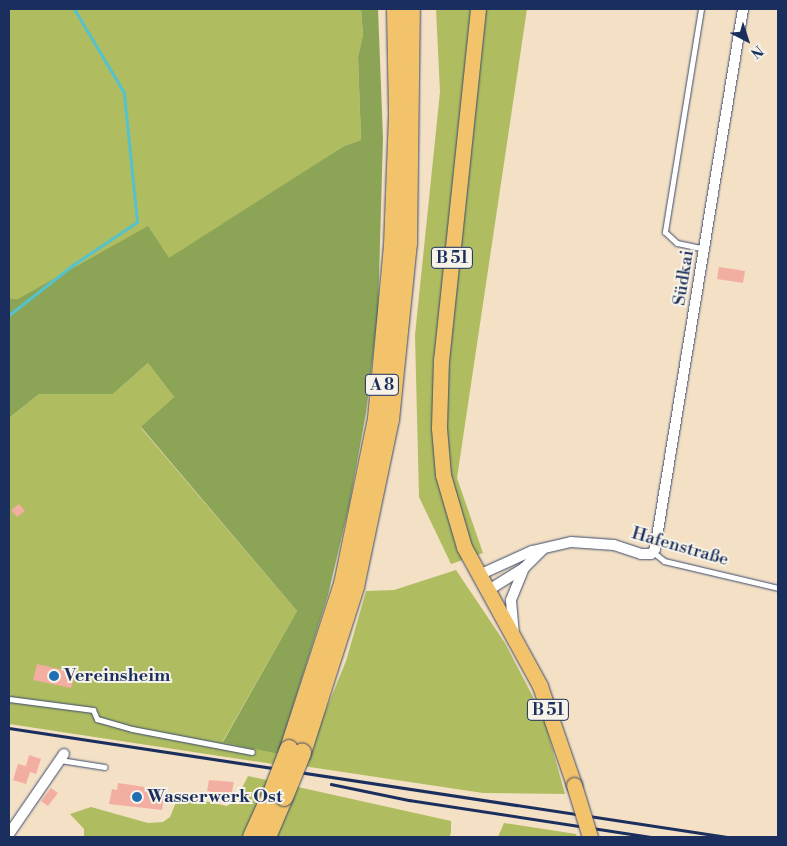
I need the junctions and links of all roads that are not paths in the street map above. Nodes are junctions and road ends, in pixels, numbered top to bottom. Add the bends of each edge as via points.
1 (396, 9) edge
2 (411, 9) edge
3 (478, 9) edge
4 (701, 9) edge
5 (743, 9) edge
6 (706, 249) junction
7 (543, 550) junction
8 (653, 552) junction
9 (524, 568) junction
10 (479, 575) junction
11 (778, 588) edge
12 (487, 591) junction
13 (514, 639) junction
14 (9, 699) edge
15 (295, 751) junction
16 (252, 752) dead end
17 (62, 757) joint
18 (104, 767) dead end
19 (278, 795) junction
20 (9, 834) edge
21 (252, 837) edge
22 (267, 837) edge
23 (590, 837) edge

1 - 15 highway, A 8 via 398,114 393,245 377,418 343,584
2 - 15 highway, A 8 via 408,244 390,420 355,587
3 - 10 main road, B 51 via 441,359 439,428 443,475 450,507 464,547
4 - 6 lane via 665,232 677,243
5 - 6 street, Südkai
6 - 8 street, Südkai
7 - 8 street, Hafenstraße via 581,541 614,545 641,554
7 - 9 street
7 - 10 street, Hafenstraße
8 - 11 lane, Hafenstraße via 664,561
9 - 12 street
9 - 13 street via 511,600
10 - 12 main road, B 51
12 - 13 main road, B 51
13 - 23 main road, B 51, bridge via 543,694
14 - 16 lane via 93,710 97,719 132,729
15 - 19 highway, A 8, bridge
17 - 18 lane
17 - 20 street
19 - 21 highway, A 8
19 - 22 highway, A 8

